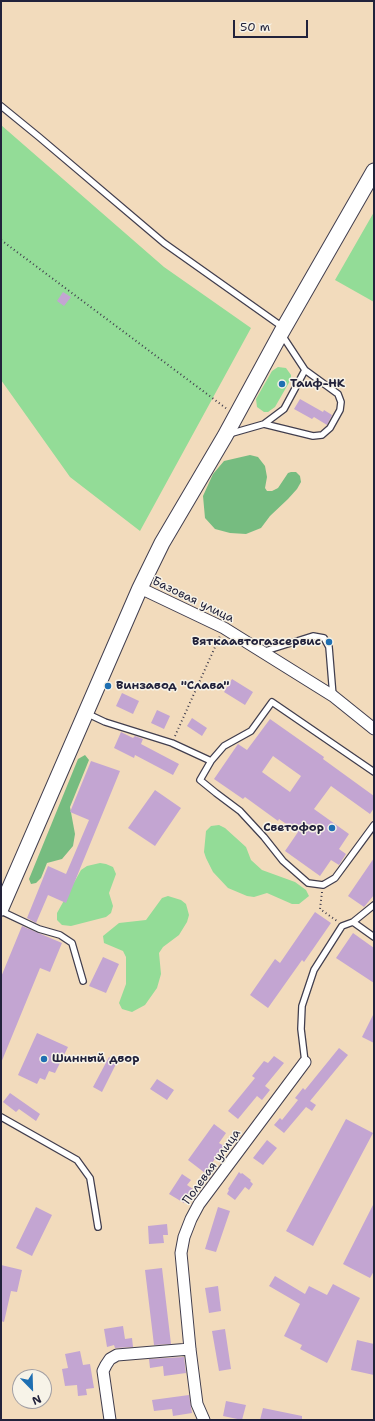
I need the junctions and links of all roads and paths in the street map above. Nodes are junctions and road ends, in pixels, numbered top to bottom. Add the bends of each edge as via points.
1 (1, 106) edge
2 (374, 171) edge
3 (1, 240) edge
4 (282, 330) junction
5 (305, 370) junction
6 (236, 415) junction
7 (264, 424) junction
8 (225, 436) junction
9 (140, 588) junction
10 (224, 628) junction
11 (262, 652) junction
12 (333, 696) junction
13 (86, 713) junction
14 (374, 729) edge
15 (172, 743) junction
16 (210, 761) junction
17 (374, 772) edge
18 (374, 825) edge
19 (323, 885) junction
20 (374, 905) edge
21 (1, 908) edge
22 (1, 912) edge
23 (353, 922) junction
24 (342, 926) junction
25 (374, 937) edge
26 (83, 981) dead end
27 (305, 1062) joint
28 (1, 1117) edge
29 (98, 1227) dead end
30 (190, 1349) junction
31 (110, 1420) edge
32 (204, 1420) edge

1 - 4 lane via 164,243
2 - 4 main road
3 - 6 path
4 - 5 lane
4 - 6 main road
5 - 7 lane via 284,409
5 - 7 lane via 338,394 340,410 330,428 322,435 313,436
6 - 8 main road
7 - 8 lane
8 - 9 main road via 162,543
9 - 10 street, Базовая улица
9 - 13 main road
10 - 11 street, Базовая улица
10 - 15 path
11 - 12 street, Базовая улица
11 - 12 lane via 312,636 324,638 329,647
12 - 14 street, Базовая улица
13 - 15 lane via 105,722
13 - 21 main road
15 - 16 lane
16 - 17 lane via 224,746 251,731 272,702
16 - 19 lane via 200,780 240,810 283,862 308,883
18 - 19 lane via 335,878
19 - 24 path via 320,909
20 - 23 lane
22 - 26 lane via 39,929 60,935 72,943
23 - 24 lane
23 - 25 lane
24 - 27 lane via 314,970 302,1006 301,1029
27 - 30 street, Полевая улица via 199,1204 191,1219 181,1253
28 - 29 lane via 77,1160 90,1178
30 - 31 street via 117,1355 110,1359 103,1371
30 - 32 street, Полевая улица via 197,1404

